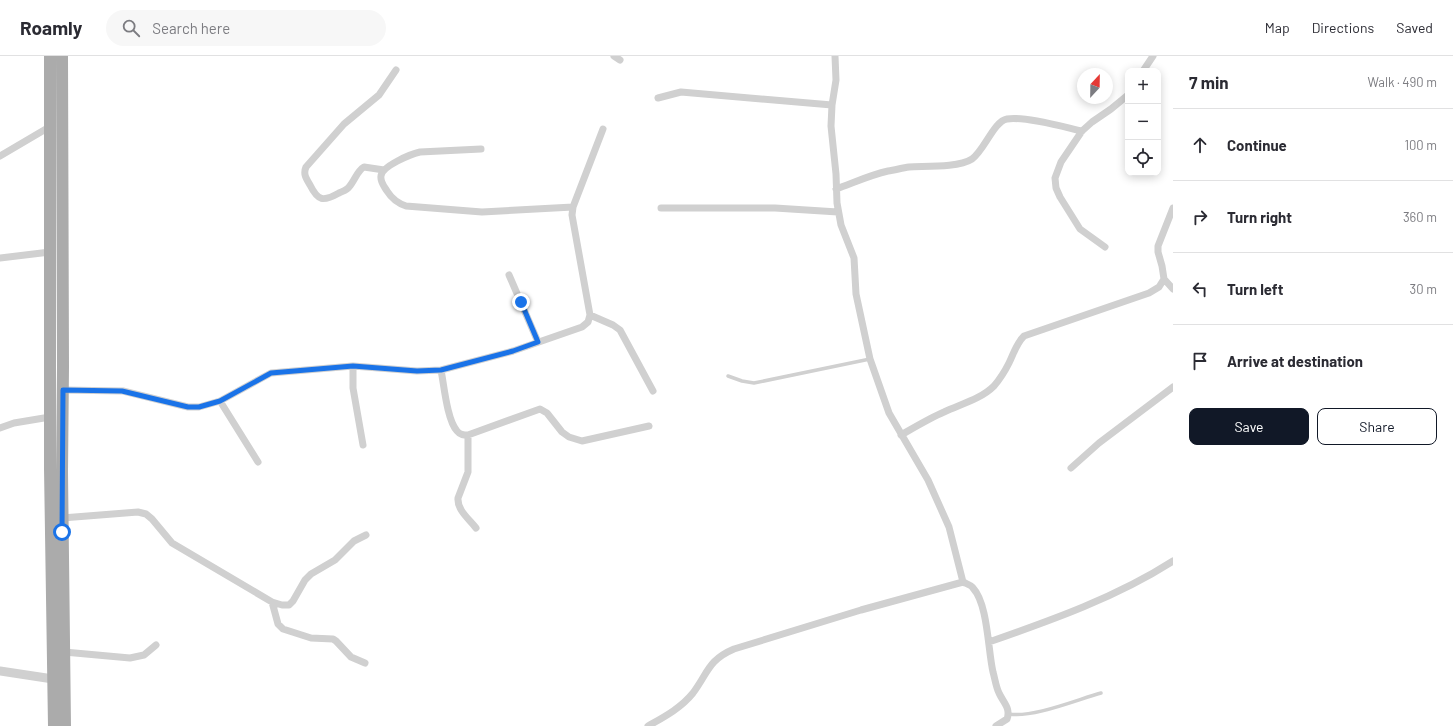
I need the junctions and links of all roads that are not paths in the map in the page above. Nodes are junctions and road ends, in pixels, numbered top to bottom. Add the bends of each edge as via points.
1 (50, 56) edge
2 (62, 56) edge
3 (835, 56) edge
4 (1153, 56) edge
5 (1145, 68) edge
6 (396, 70) dead end
7 (1125, 97) edge
8 (658, 98) dead end
9 (832, 105) junction
10 (51, 126) junction
11 (603, 130) dead end
12 (1082, 131) junction
13 (482, 149) dead end
14 (0, 156) edge
15 (384, 170) junction
16 (836, 189) junction
17 (573, 207) junction
18 (661, 208) dead end
19 (1173, 208) edge
20 (838, 212) junction
21 (1105, 247) dead end
22 (50, 252) junction
23 (0, 258) edge
24 (510, 275) dead end
25 (1164, 279) junction
26 (1173, 289) edge
27 (590, 315) junction
28 (538, 342) junction
29 (870, 360) junction
30 (353, 366) junction
31 (441, 370) junction
32 (728, 376) dead end
33 (1173, 387) edge
34 (63, 390) junction
35 (653, 391) dead end
36 (220, 401) junction
37 (50, 417) junction
38 (649, 426) dead end
39 (0, 428) edge
40 (468, 435) junction
41 (901, 435) junction
42 (363, 445) dead end
43 (258, 462) dead end
44 (1070, 468) dead end
45 (62, 518) junction
46 (476, 528) dead end
47 (366, 535) dead end
48 (1173, 561) edge
49 (963, 582) junction
50 (272, 602) junction
51 (989, 642) junction
52 (156, 644) dead end
53 (64, 652) junction
54 (365, 663) dead end
55 (0, 671) edge
56 (53, 679) junction
57 (1101, 693) dead end
58 (1009, 714) junction
59 (54, 726) edge
60 (65, 726) edge
61 (648, 726) edge
62 (996, 726) edge

1 - 10 main road
2 - 34 main road
3 - 9 street via 836,80
4 - 5 street
6 - 15 street via 379,95 344,124 304,172 315,194 325,199 348,188 364,167
7 - 12 street
8 - 9 street via 681,92
9 - 16 street
10 - 14 street
10 - 22 main road
11 - 17 street
12 - 16 street via 1017,118 1006,119 971,160 952,165 886,171
12 - 21 street via 1061,162 1054,182 1060,197 1080,229
13 - 15 street via 414,153
15 - 17 street via 382,182 393,199 398,204 406,206 482,212
16 - 20 street
17 - 27 street via 572,215
18 - 20 street via 775,208
19 - 25 street via 1158,252
20 - 29 street via 854,258 856,294
22 - 23 street
22 - 37 main road
24 - 28 street
25 - 26 street
25 - 41 street via 1159,287 1149,293 1024,336 1002,377 993,387 983,395 942,412
27 - 28 street via 588,322 582,327
27 - 35 street via 620,330
28 - 31 street
29 - 32 lane via 754,382
29 - 41 street via 889,413
30 - 31 street via 417,371
30 - 36 street via 271,373
30 - 42 street via 353,388
31 - 40 street via 450,417 458,432
33 - 44 street
34 - 36 street via 122,391 188,407 199,407
34 - 45 main road
36 - 43 street
37 - 39 street
37 - 56 main road
38 - 40 street via 582,441 562,432 540,409
40 - 46 street via 468,472 458,503
41 - 49 street via 928,480 947,522
45 - 50 street via 138,512 146,514 172,543
45 - 53 main road
47 - 50 street via 354,541 335,560 305,580 289,605
48 - 51 street via 1154,574 1099,600
49 - 51 street via 972,587 979,598
49 - 61 street via 734,649 712,663 692,694 683,703 664,718
50 - 54 street via 278,624 283,629 311,638 333,639 351,657
51 - 58 street via 995,682
52 - 53 street via 144,655 130,658
53 - 60 main road
55 - 56 street
56 - 59 main road
57 - 58 lane via 1032,714
58 - 62 street

